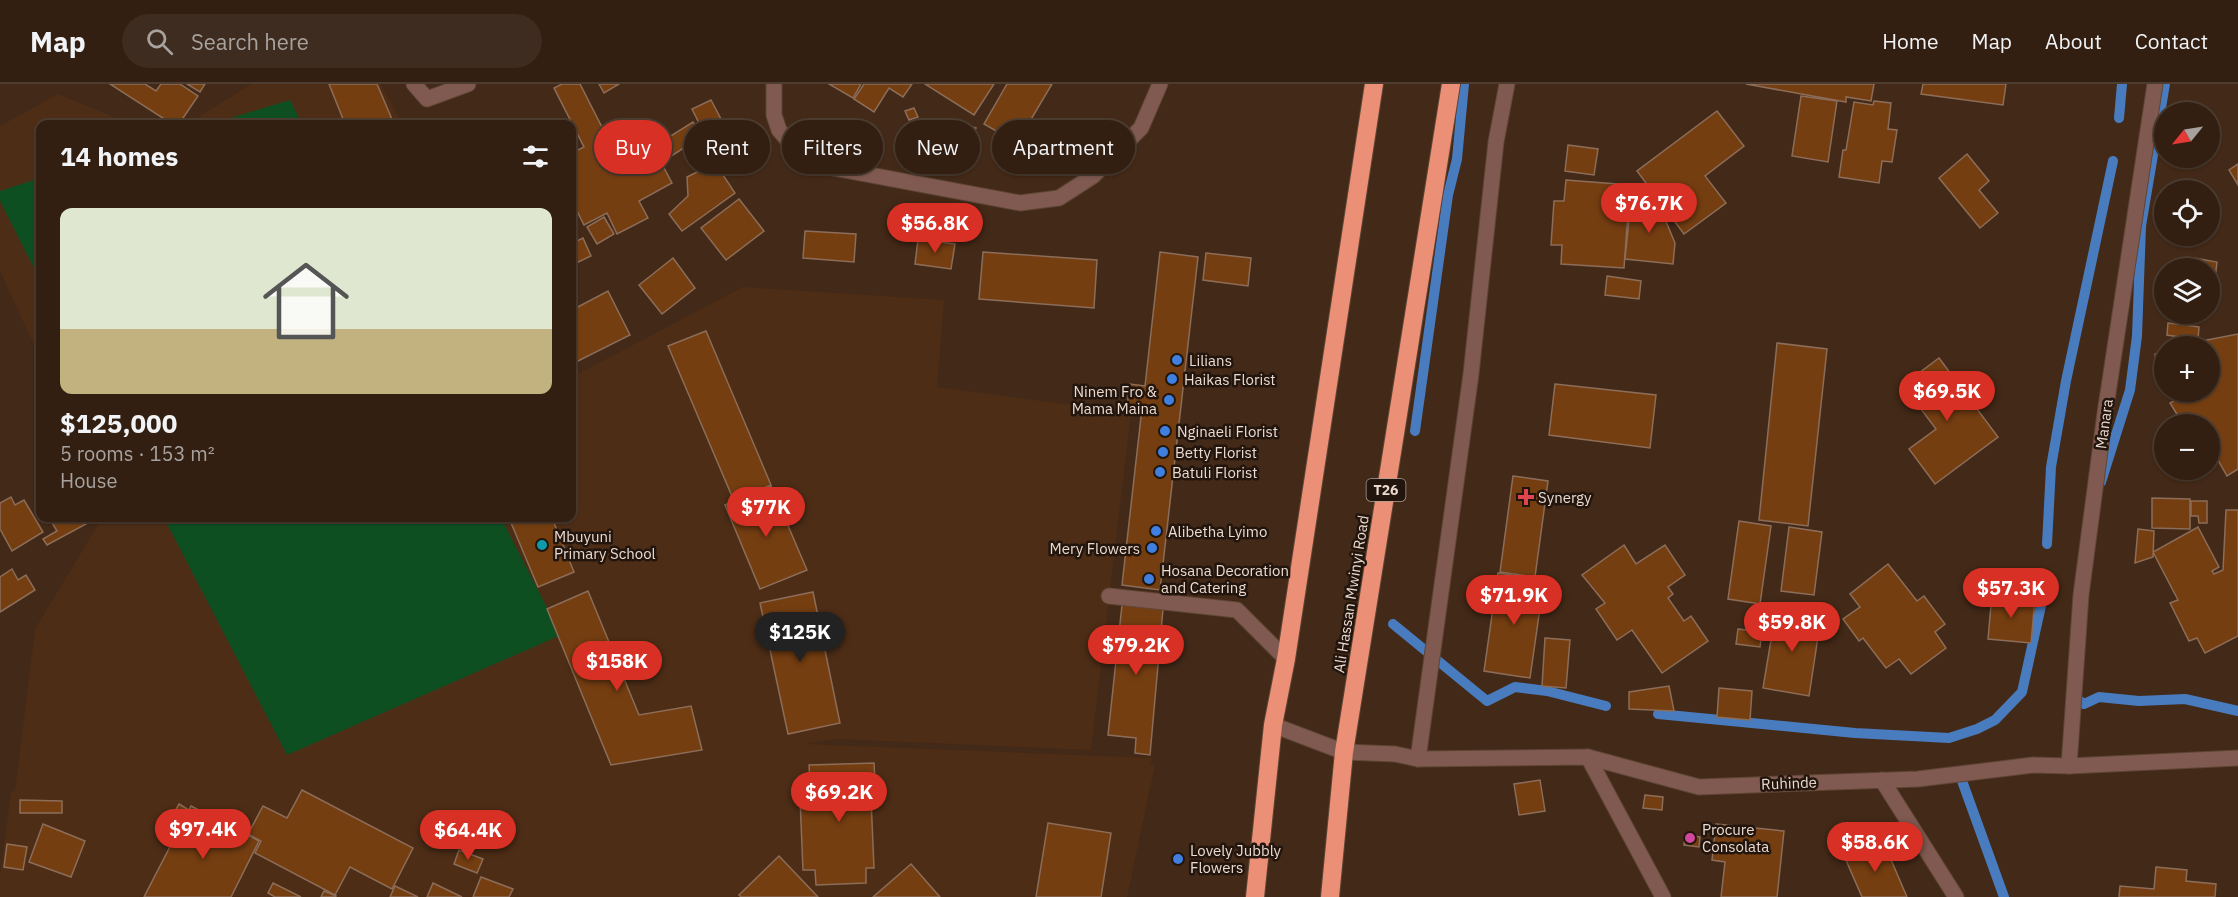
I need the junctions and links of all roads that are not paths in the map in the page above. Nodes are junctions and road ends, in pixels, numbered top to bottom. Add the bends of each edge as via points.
1 (414, 84) edge
2 (468, 84) edge
3 (774, 84) edge
4 (1160, 84) edge
5 (1374, 84) edge
6 (1451, 84) edge
7 (1507, 84) edge
8 (2155, 84) edge
9 (1109, 597) dead end
10 (1286, 659) junction
11 (1273, 725) junction
12 (1344, 752) junction
13 (1588, 757) junction
14 (2238, 758) edge
15 (1418, 759) junction
16 (2069, 766) junction
17 (1882, 780) junction
18 (1256, 897) edge
19 (1329, 897) edge
20 (1663, 897) edge
21 (1956, 897) edge

1 - 2 street via 427,99
3 - 4 street via 774,115 779,130 796,150 828,167 1020,203 1059,198 1093,176 1142,128
5 - 10 highway
6 - 12 highway, Ali Hassan Mwinyi Road / T26
7 - 15 street via 1496,142 1472,374
8 - 16 street, Manara via 2081,595
9 - 10 street via 1237,610
10 - 11 highway
11 - 12 street, Ruhinde
11 - 18 highway
12 - 15 street, Ruhinde
12 - 19 highway, Ali Hassan Mwinyi Road / T26
13 - 15 street, Ruhinde
13 - 17 street, Ruhinde via 1699,786
13 - 20 street
14 - 16 street, Ruhinde
16 - 17 street, Ruhinde via 2032,765
17 - 21 street

